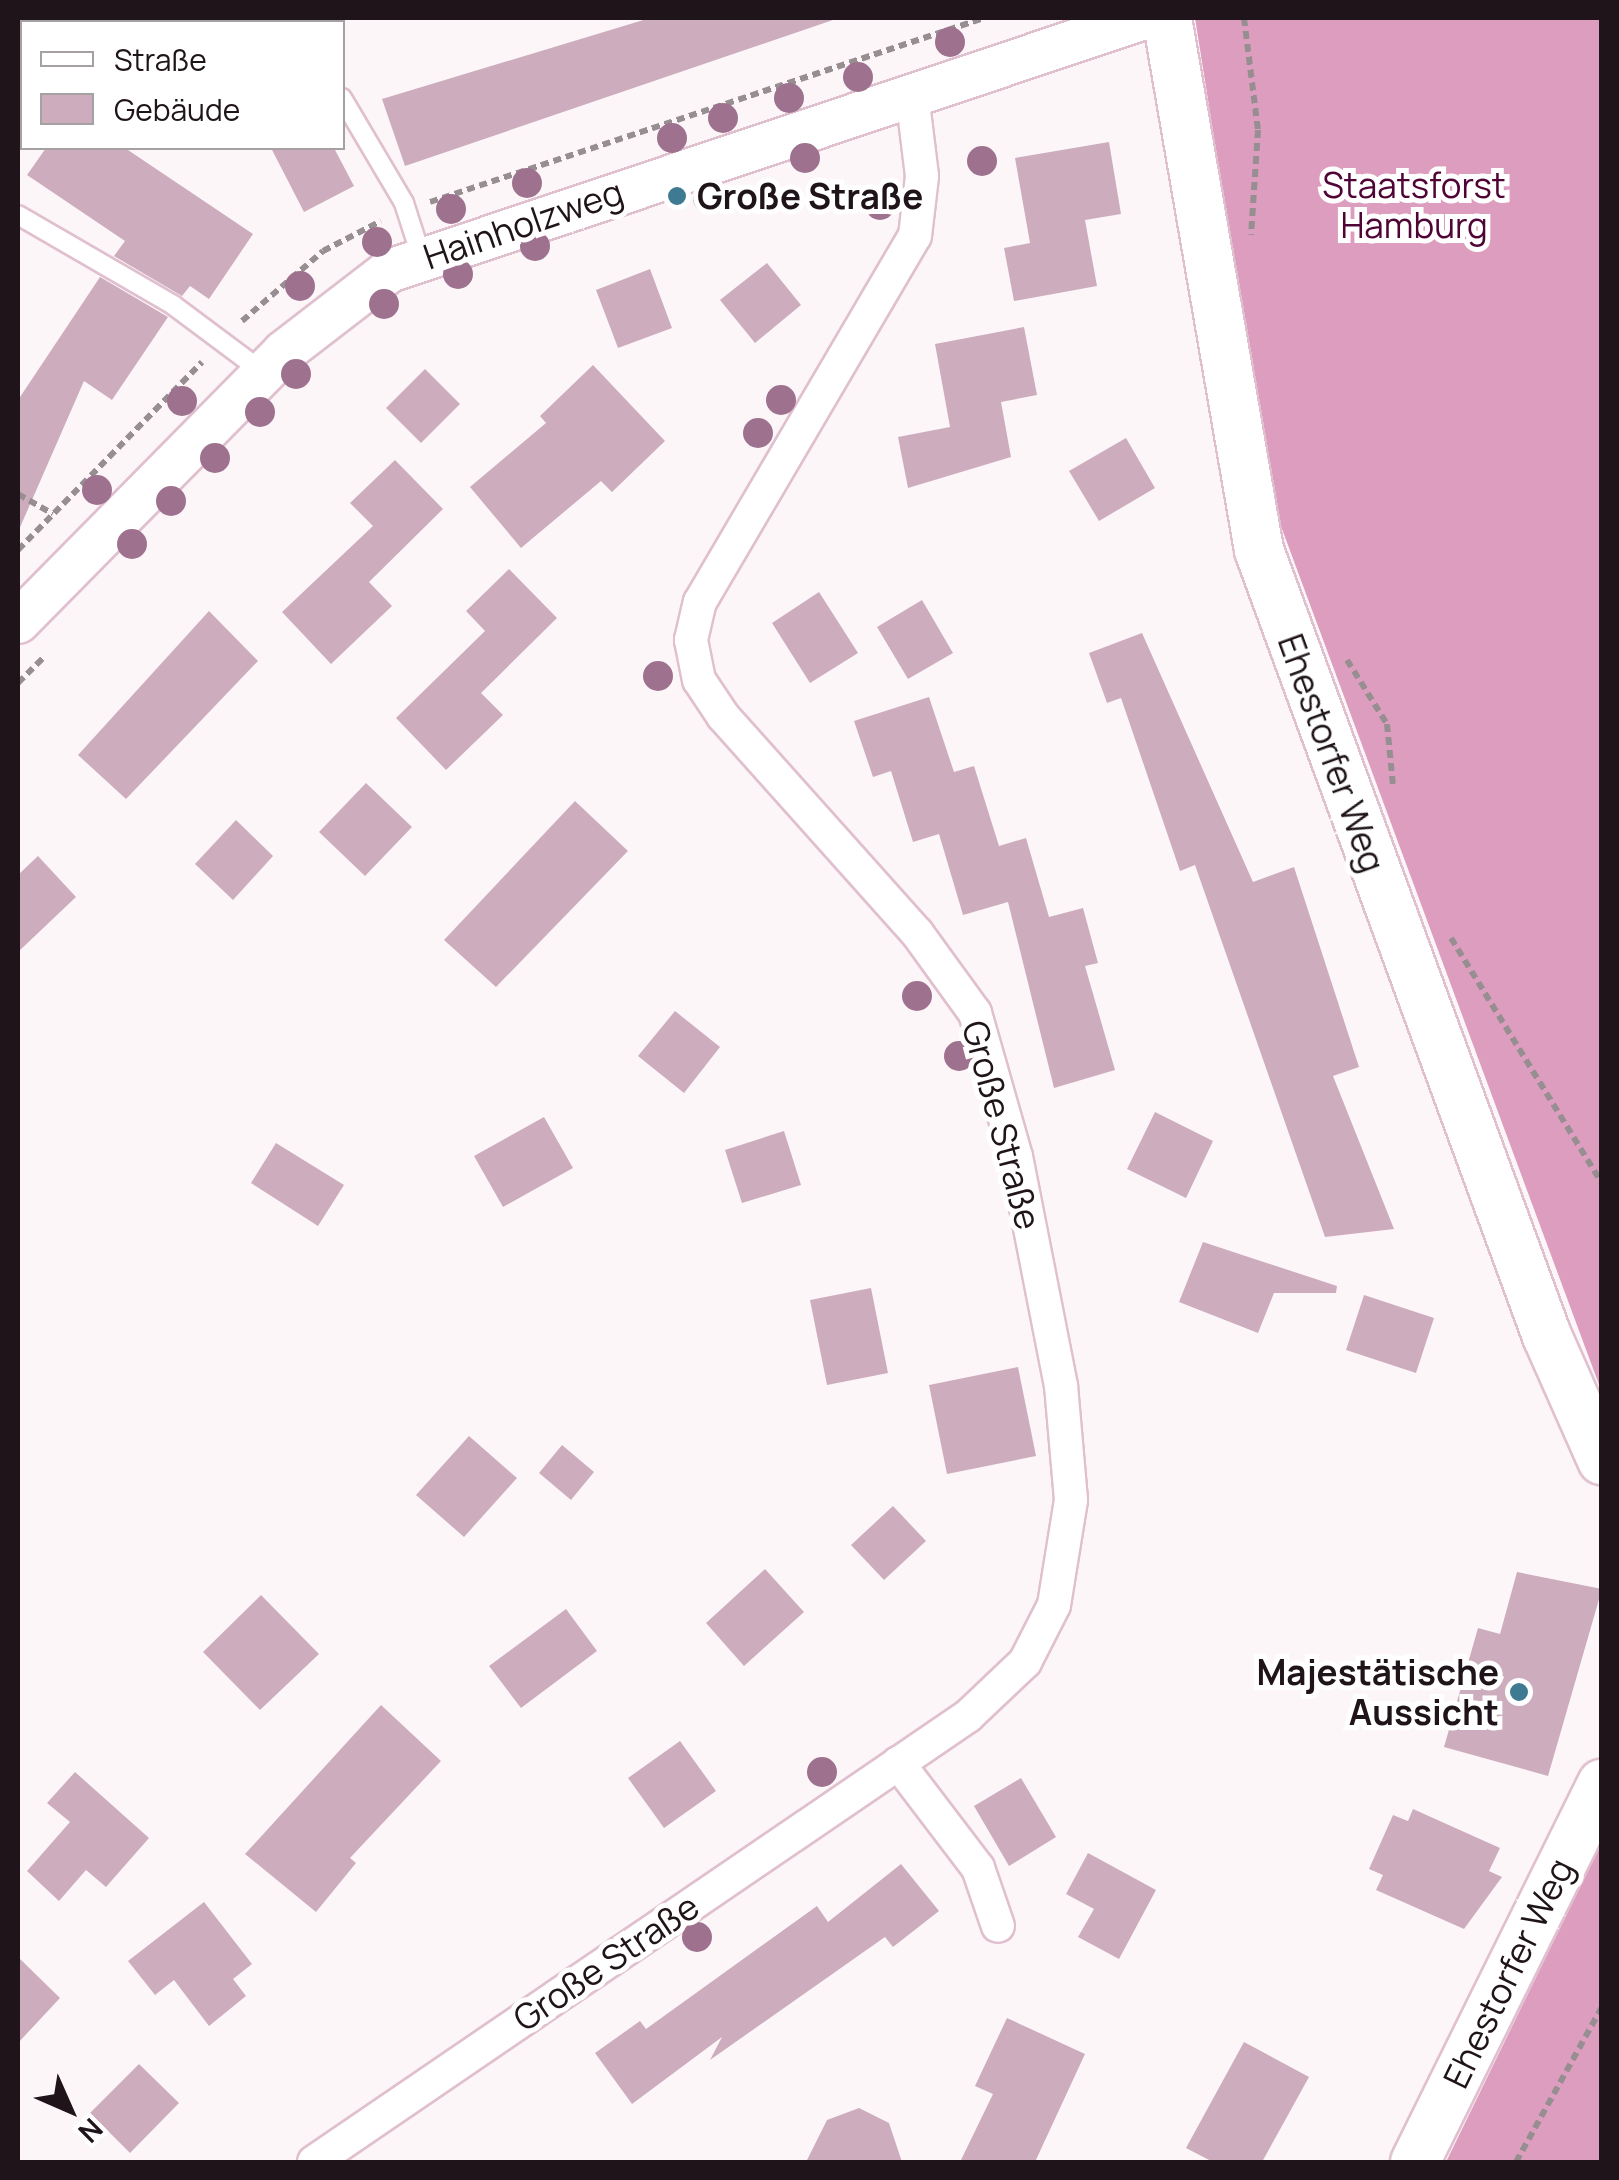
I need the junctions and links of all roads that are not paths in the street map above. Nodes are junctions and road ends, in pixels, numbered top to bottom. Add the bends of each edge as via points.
1 (1144, 18) edge
2 (1168, 18) edge
3 (912, 95) junction
4 (345, 103) edge
5 (18, 215) edge
6 (422, 256) junction
7 (264, 372) junction
8 (18, 622) edge
9 (1602, 1460) edge
10 (898, 1763) junction
11 (1602, 1784) edge
12 (998, 1926) dead end
13 (314, 2162) edge
14 (1414, 2162) edge

1 - 3 street, Hainholzweg
2 - 9 main road, Ehestorfer Weg via 1259,550 1547,1336
3 - 6 street, Hainholzweg
3 - 10 street, Große Straße via 922,176 914,236 700,602 691,640 699,680 723,716 930,948 975,1013 1016,1157 1061,1386 1072,1500 1054,1606 1008,1681
4 - 6 lane via 404,203
5 - 7 lane via 173,305
6 - 7 street, Hainholzweg via 357,289
7 - 8 street, Hainholzweg
10 - 12 street via 978,1868
10 - 13 street, Große Straße
11 - 14 main road, Ehestorfer Weg

